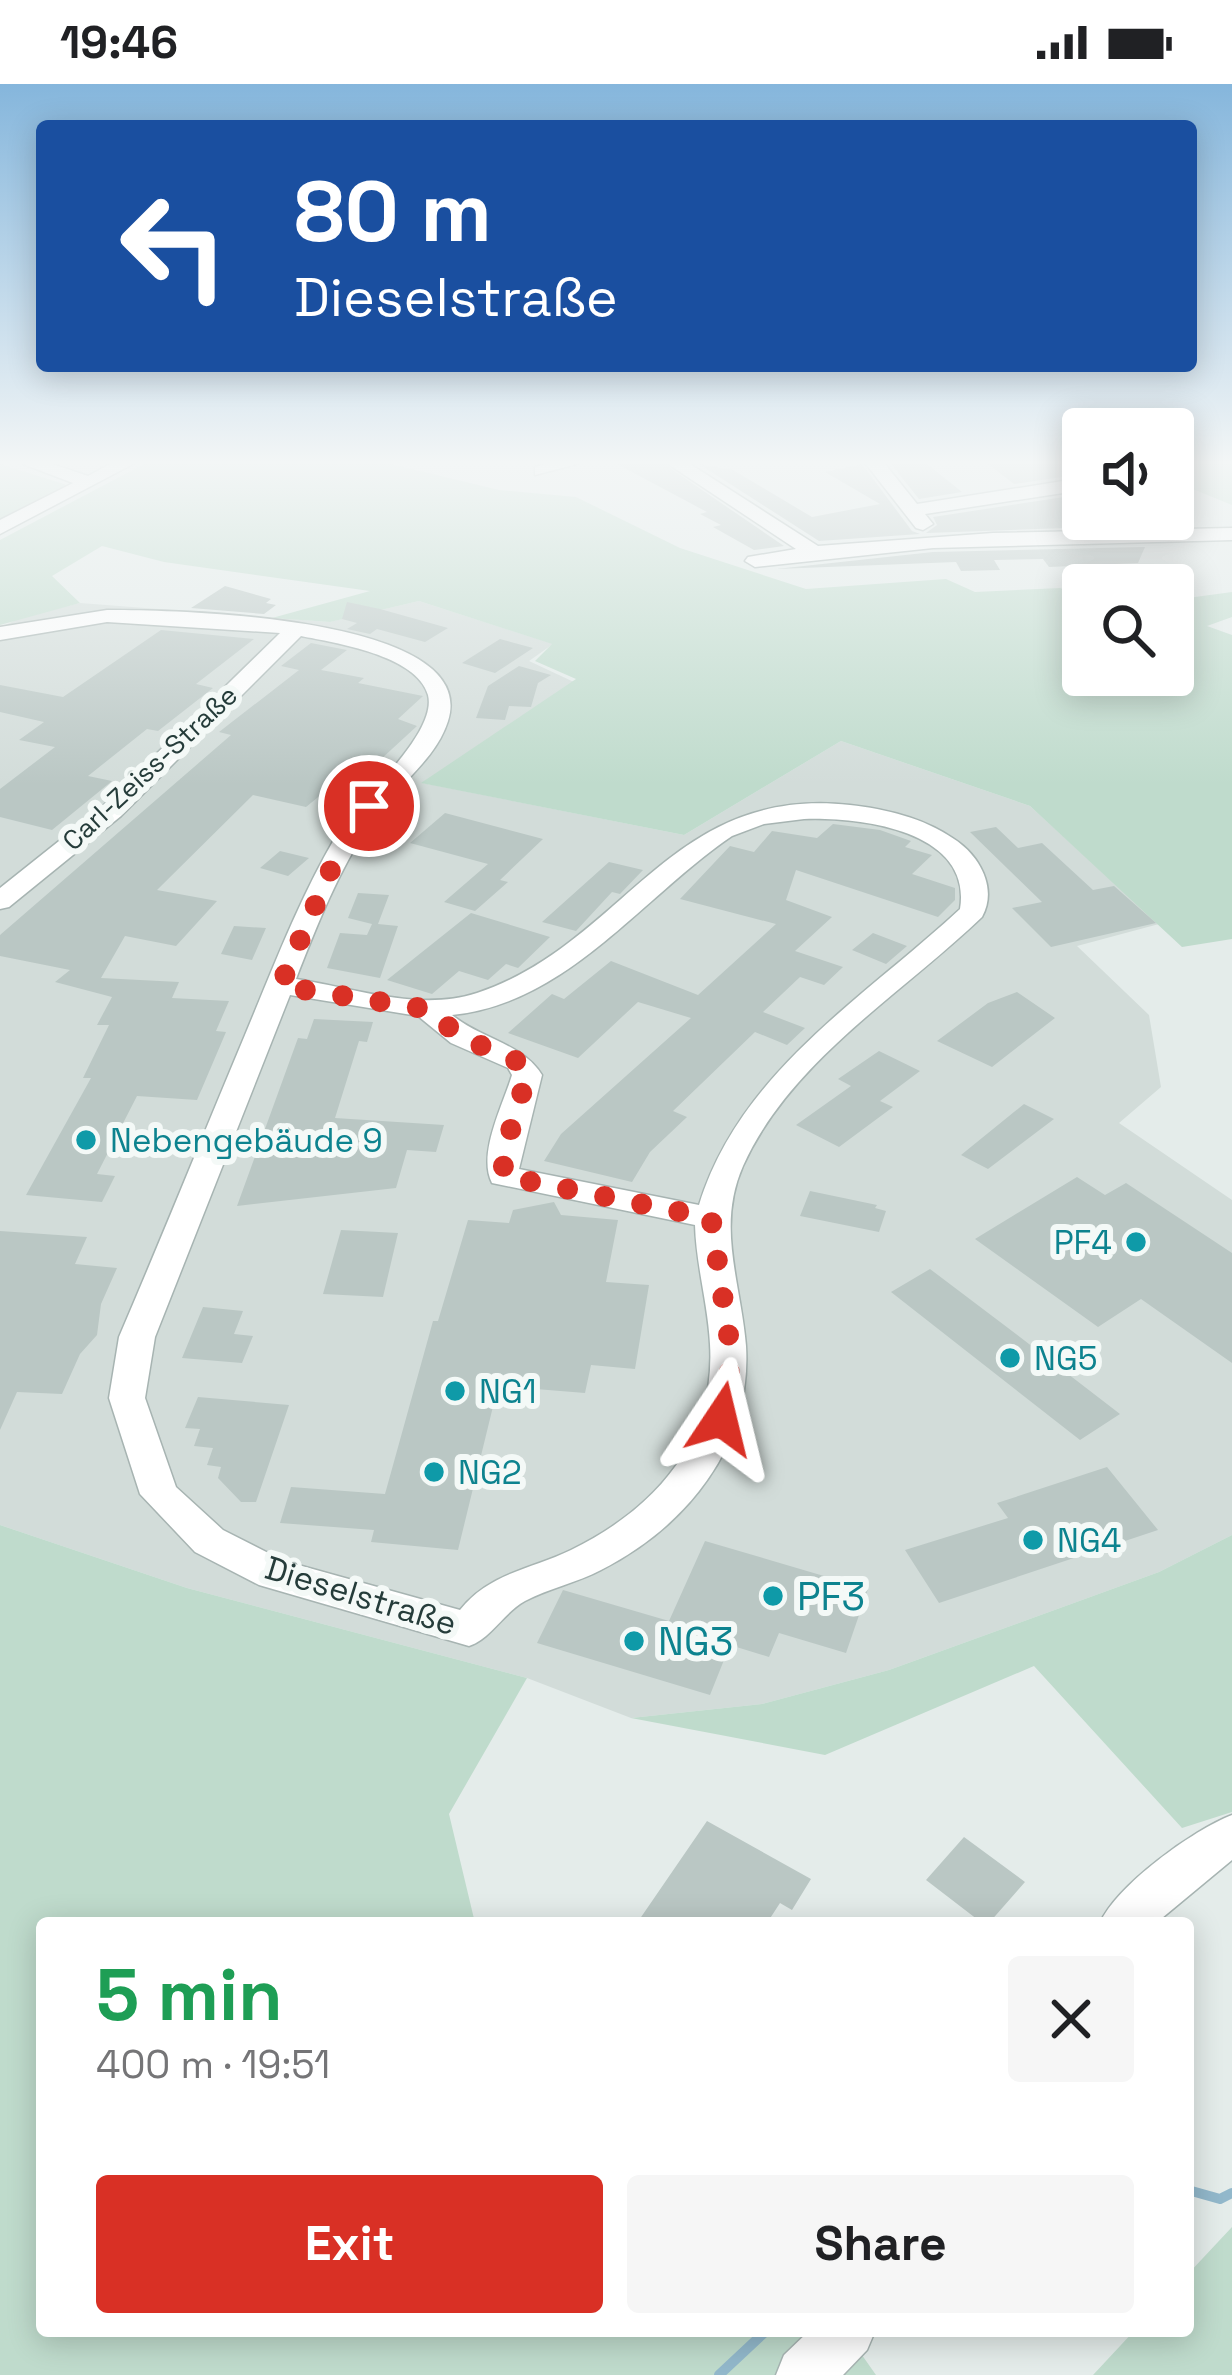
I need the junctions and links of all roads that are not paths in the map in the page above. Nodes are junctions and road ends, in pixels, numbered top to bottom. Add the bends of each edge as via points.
1 (17, 609) dead end
2 (44, 622) junction
3 (295, 630) junction
4 (0, 634) edge
5 (0, 902) edge
6 (280, 986) junction
7 (427, 1009) junction
8 (711, 1218) junction
9 (1232, 1835) edge
10 (1130, 1917) edge
11 (842, 2337) edge
12 (804, 2375) edge

1 - 2 street, Dieselstraße
2 - 3 street, Dieselstraße via 158,616
2 - 4 street, Dieselstraße
3 - 5 street, Carl-Zeiss-Straße via 112,811
3 - 6 street, Dieselstraße via 373,645 421,667 438,687 440,716 332,867
6 - 7 street
6 - 8 street, Dieselstraße via 137,1337 128,1398 159,1494 209,1540 273,1574 469,1629 496,1596 603,1551 672,1498 721,1419 732,1358
7 - 8 street via 461,1037 519,1062 527,1076 503,1176
7 - 8 street via 481,1002 538,980 725,830 752,820 859,812 940,840 972,871 974,911 795,1069 742,1132
9 - 10 street
11 - 12 street

